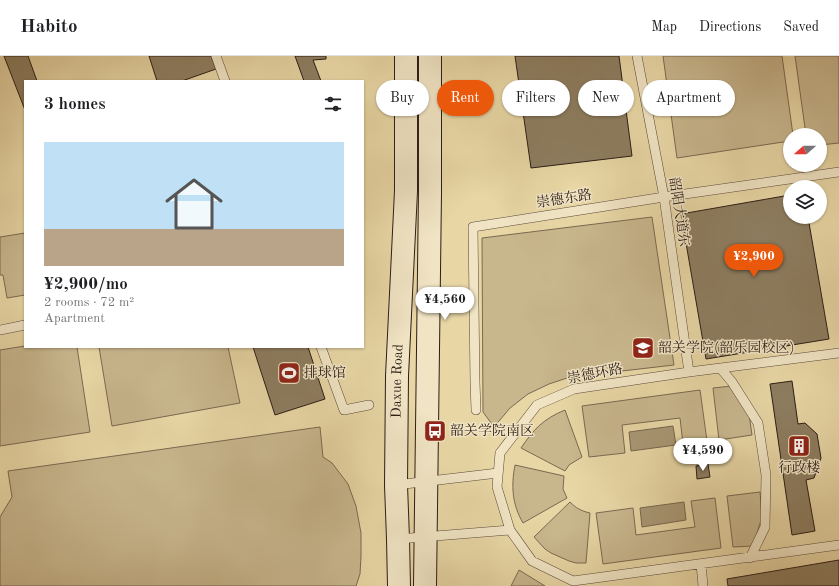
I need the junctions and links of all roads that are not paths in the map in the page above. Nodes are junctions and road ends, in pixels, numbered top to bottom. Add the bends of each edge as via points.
1 (216, 56) edge
2 (406, 56) edge
3 (430, 56) edge
4 (637, 56) edge
5 (225, 80) edge
6 (839, 172) edge
7 (664, 197) junction
8 (24, 325) edge
9 (0, 330) edge
10 (321, 348) edge
11 (839, 353) edge
12 (720, 369) junction
13 (689, 372) junction
14 (369, 405) dead end
15 (476, 410) dead end
16 (498, 474) junction
17 (426, 482) junction
18 (396, 485) junction
19 (510, 530) junction
20 (426, 537) junction
21 (398, 539) junction
22 (839, 545) edge
23 (750, 558) junction
24 (701, 564) junction
25 (399, 586) edge
26 (425, 586) edge
27 (703, 586) edge

1 - 5 lane
2 - 18 main road, Daxue Road via 406,191 397,376
3 - 17 main road
4 - 7 lane, 韶阳大道东
6 - 7 lane, 崇德东路
7 - 13 lane, 韶阳大道东
7 - 15 lane, 崇德东路 via 473,227 470,382
8 - 9 lane
10 - 14 lane via 344,410
11 - 12 lane, 崇德环路
12 - 13 lane, 崇德环路
12 - 23 lane via 732,382 758,423 766,475 765,527
13 - 16 lane, 崇德环路 via 574,389 537,405 500,453
16 - 17 lane
16 - 19 lane, 崇德环路 via 497,487
17 - 18 lane
17 - 20 main road
18 - 21 main road, Daxue Road
19 - 20 lane
19 - 24 lane, 崇德环路 via 532,561 572,581
20 - 21 lane
20 - 26 main road
21 - 25 main road, Daxue Road
22 - 23 lane, 崇德环路
23 - 24 lane, 崇德环路
24 - 27 lane

